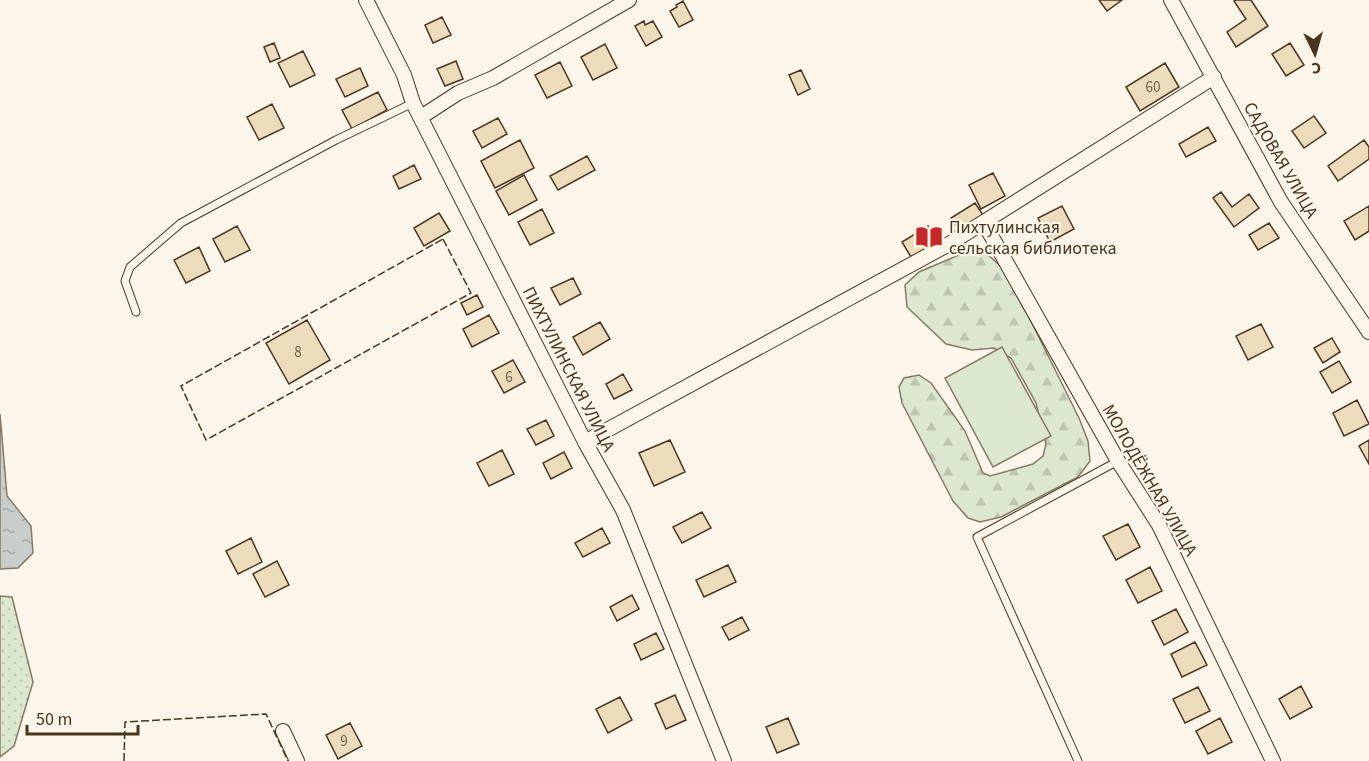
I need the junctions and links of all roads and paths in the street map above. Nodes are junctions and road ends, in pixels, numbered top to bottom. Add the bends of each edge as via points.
1 (366, 0) edge
2 (629, 0) edge
3 (1171, 0) edge
4 (1214, 76) junction
5 (413, 103) junction
6 (421, 117) junction
7 (984, 223) junction
8 (136, 312) dead end
9 (1369, 332) edge
10 (585, 442) junction
11 (1118, 461) junction
12 (283, 731) dead end
13 (297, 761) edge
14 (724, 761) edge
15 (1078, 761) edge
16 (1273, 761) edge

1 - 5 street, ПИХТУЛИНСКАЯ УЛИЦА via 404,75
2 - 6 street
3 - 4 street, САДОВАЯ УЛИЦА
4 - 7 street
4 - 9 street, САДОВАЯ УЛИЦА via 1281,202
5 - 6 street, ПИХТУЛИНСКАЯ УЛИЦА
5 - 8 lane via 181,223 130,267 125,281
6 - 10 street, ПИХТУЛИНСКАЯ УЛИЦА
7 - 10 street
7 - 11 street, МОЛОДЁЖНАЯ УЛИЦА
10 - 14 street, ПИХТУЛИНСКАЯ УЛИЦА via 623,510
11 - 15 lane via 977,537
11 - 16 street, МОЛОДЁЖНАЯ УЛИЦА via 1159,525
12 - 13 street

